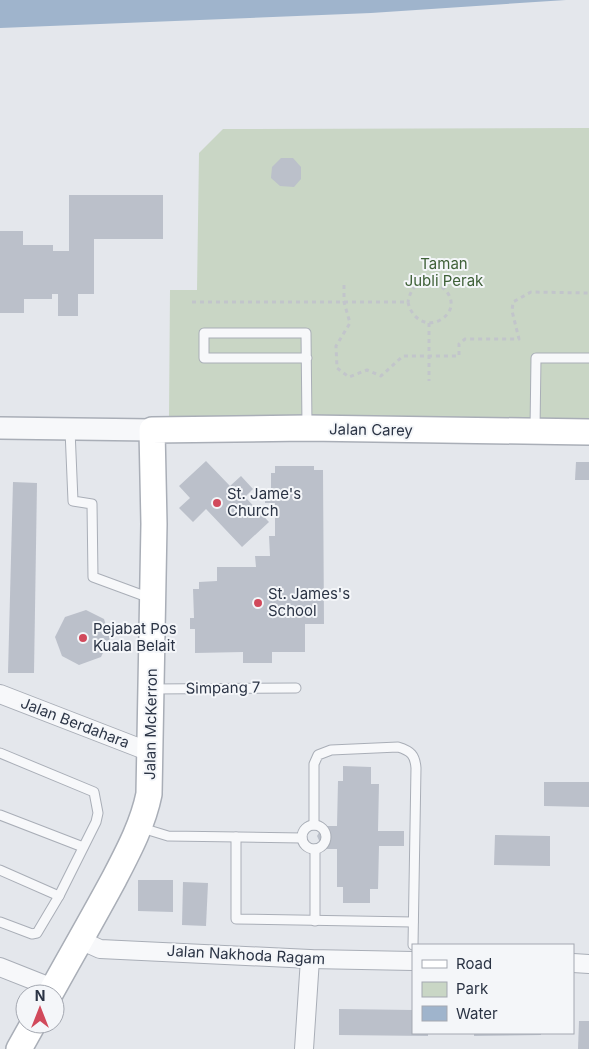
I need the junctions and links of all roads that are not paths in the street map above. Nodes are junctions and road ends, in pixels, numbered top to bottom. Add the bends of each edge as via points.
1 (306, 358) junction
2 (589, 358) edge
3 (0, 428) edge
4 (70, 428) junction
5 (307, 428) junction
6 (152, 430) junction
7 (535, 432) junction
8 (589, 432) edge
9 (152, 599) junction
10 (296, 688) dead end
11 (151, 689) junction
12 (0, 694) edge
13 (150, 752) junction
14 (0, 753) edge
15 (0, 815) edge
16 (314, 825) junction
17 (139, 827) junction
18 (236, 837) junction
19 (302, 838) junction
20 (83, 847) junction
21 (315, 849) junction
22 (0, 870) edge
23 (59, 896) junction
24 (315, 921) junction
25 (0, 922) edge
26 (413, 922) junction
27 (80, 940) junction
28 (413, 944) edge
29 (310, 959) junction
30 (412, 961) edge
31 (574, 963) edge
32 (589, 964) edge
33 (0, 967) edge
34 (36, 984) edge
35 (55, 984) edge
36 (27, 1034) edge
37 (19, 1049) edge
38 (304, 1049) edge

1 - 1 lane via 306,334 204,334 204,358
1 - 5 lane
2 - 7 lane via 536,358
3 - 4 street
4 - 6 street
4 - 9 lane via 73,501 92,504 93,577
5 - 6 main road, Jalan Carey
5 - 7 main road, Jalan Carey
6 - 9 main road, Jalan McKerron
7 - 8 main road, Jalan Carey
9 - 11 main road, Jalan McKerron
10 - 11 lane, Simpang 7
11 - 13 main road, Jalan McKerron
12 - 13 street, Jalan Berdahara
13 - 17 main road, Jalan McKerron via 149,794
14 - 20 lane via 94,792 98,813
15 - 20 lane
16 - 19 lane via 307,828
16 - 21 lane via 325,831 326,839
16 - 26 lane via 314,764 318,755 331,750 398,747 412,754 416,768
17 - 18 lane via 168,836
17 - 27 main road, Jalan McKerron
18 - 19 lane
18 - 24 lane via 236,919
19 - 21 lane via 307,847
20 - 23 lane
21 - 24 lane
22 - 23 lane
23 - 25 lane via 37,933
24 - 26 lane
26 - 28 lane
27 - 29 street, Jalan Nakhoda Ragam via 100,949
27 - 35 main road, Jalan McKerron
29 - 30 street, Jalan Nakhoda Ragam
29 - 38 street
31 - 32 street
33 - 34 street
36 - 37 main road

